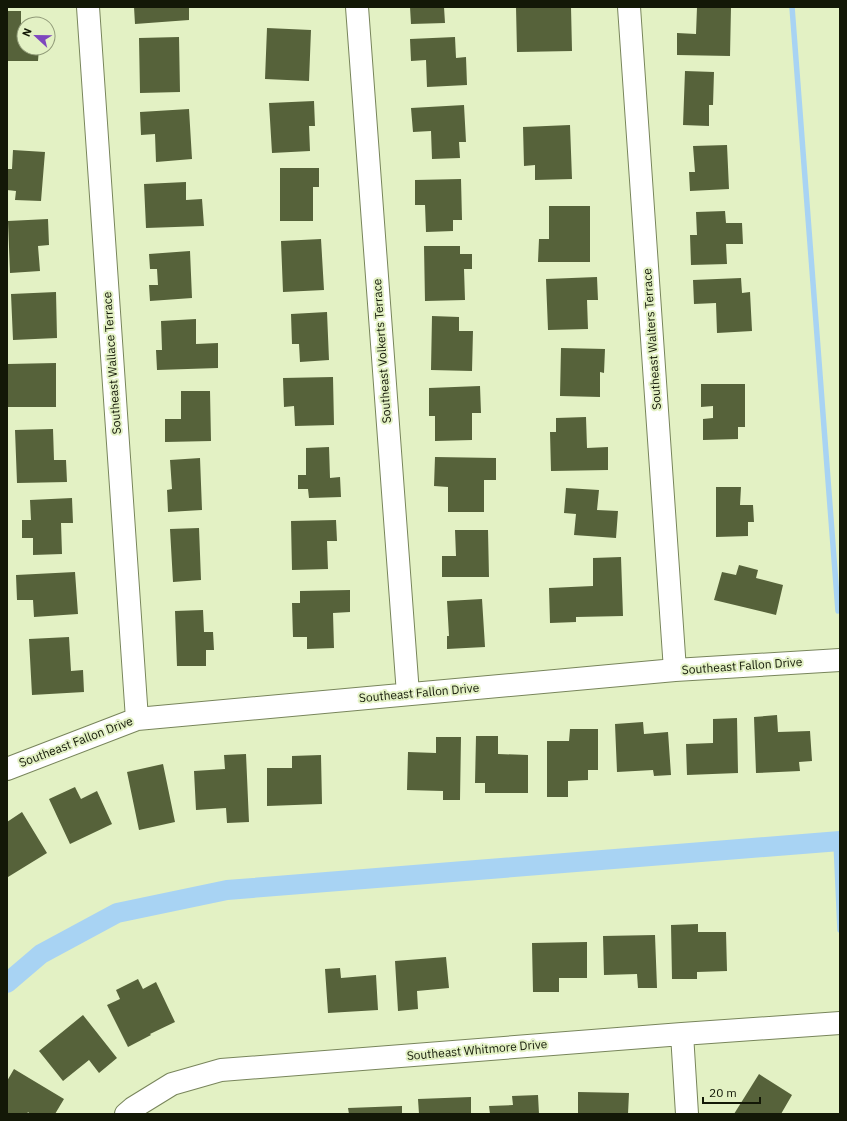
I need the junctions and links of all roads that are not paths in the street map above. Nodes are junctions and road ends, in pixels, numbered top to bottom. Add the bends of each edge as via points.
1 (88, 7) edge
2 (357, 7) edge
3 (629, 7) edge
4 (840, 660) edge
5 (675, 670) junction
6 (408, 694) junction
7 (137, 719) junction
8 (7, 769) edge
9 (840, 1023) edge
10 (682, 1034) junction
11 (126, 1114) edge
12 (687, 1114) edge

1 - 7 street, Southeast Wallace Terrace
2 - 6 street, Southeast Volkerts Terrace
3 - 5 street, Southeast Walters Terrace
4 - 5 street, Southeast Fallon Drive
5 - 6 street, Southeast Fallon Drive
6 - 7 street, Southeast Fallon Drive
7 - 8 street, Southeast Fallon Drive
9 - 10 street, Southeast Whitmore Drive
10 - 11 street, Southeast Whitmore Drive via 221,1070 172,1084
10 - 12 street

